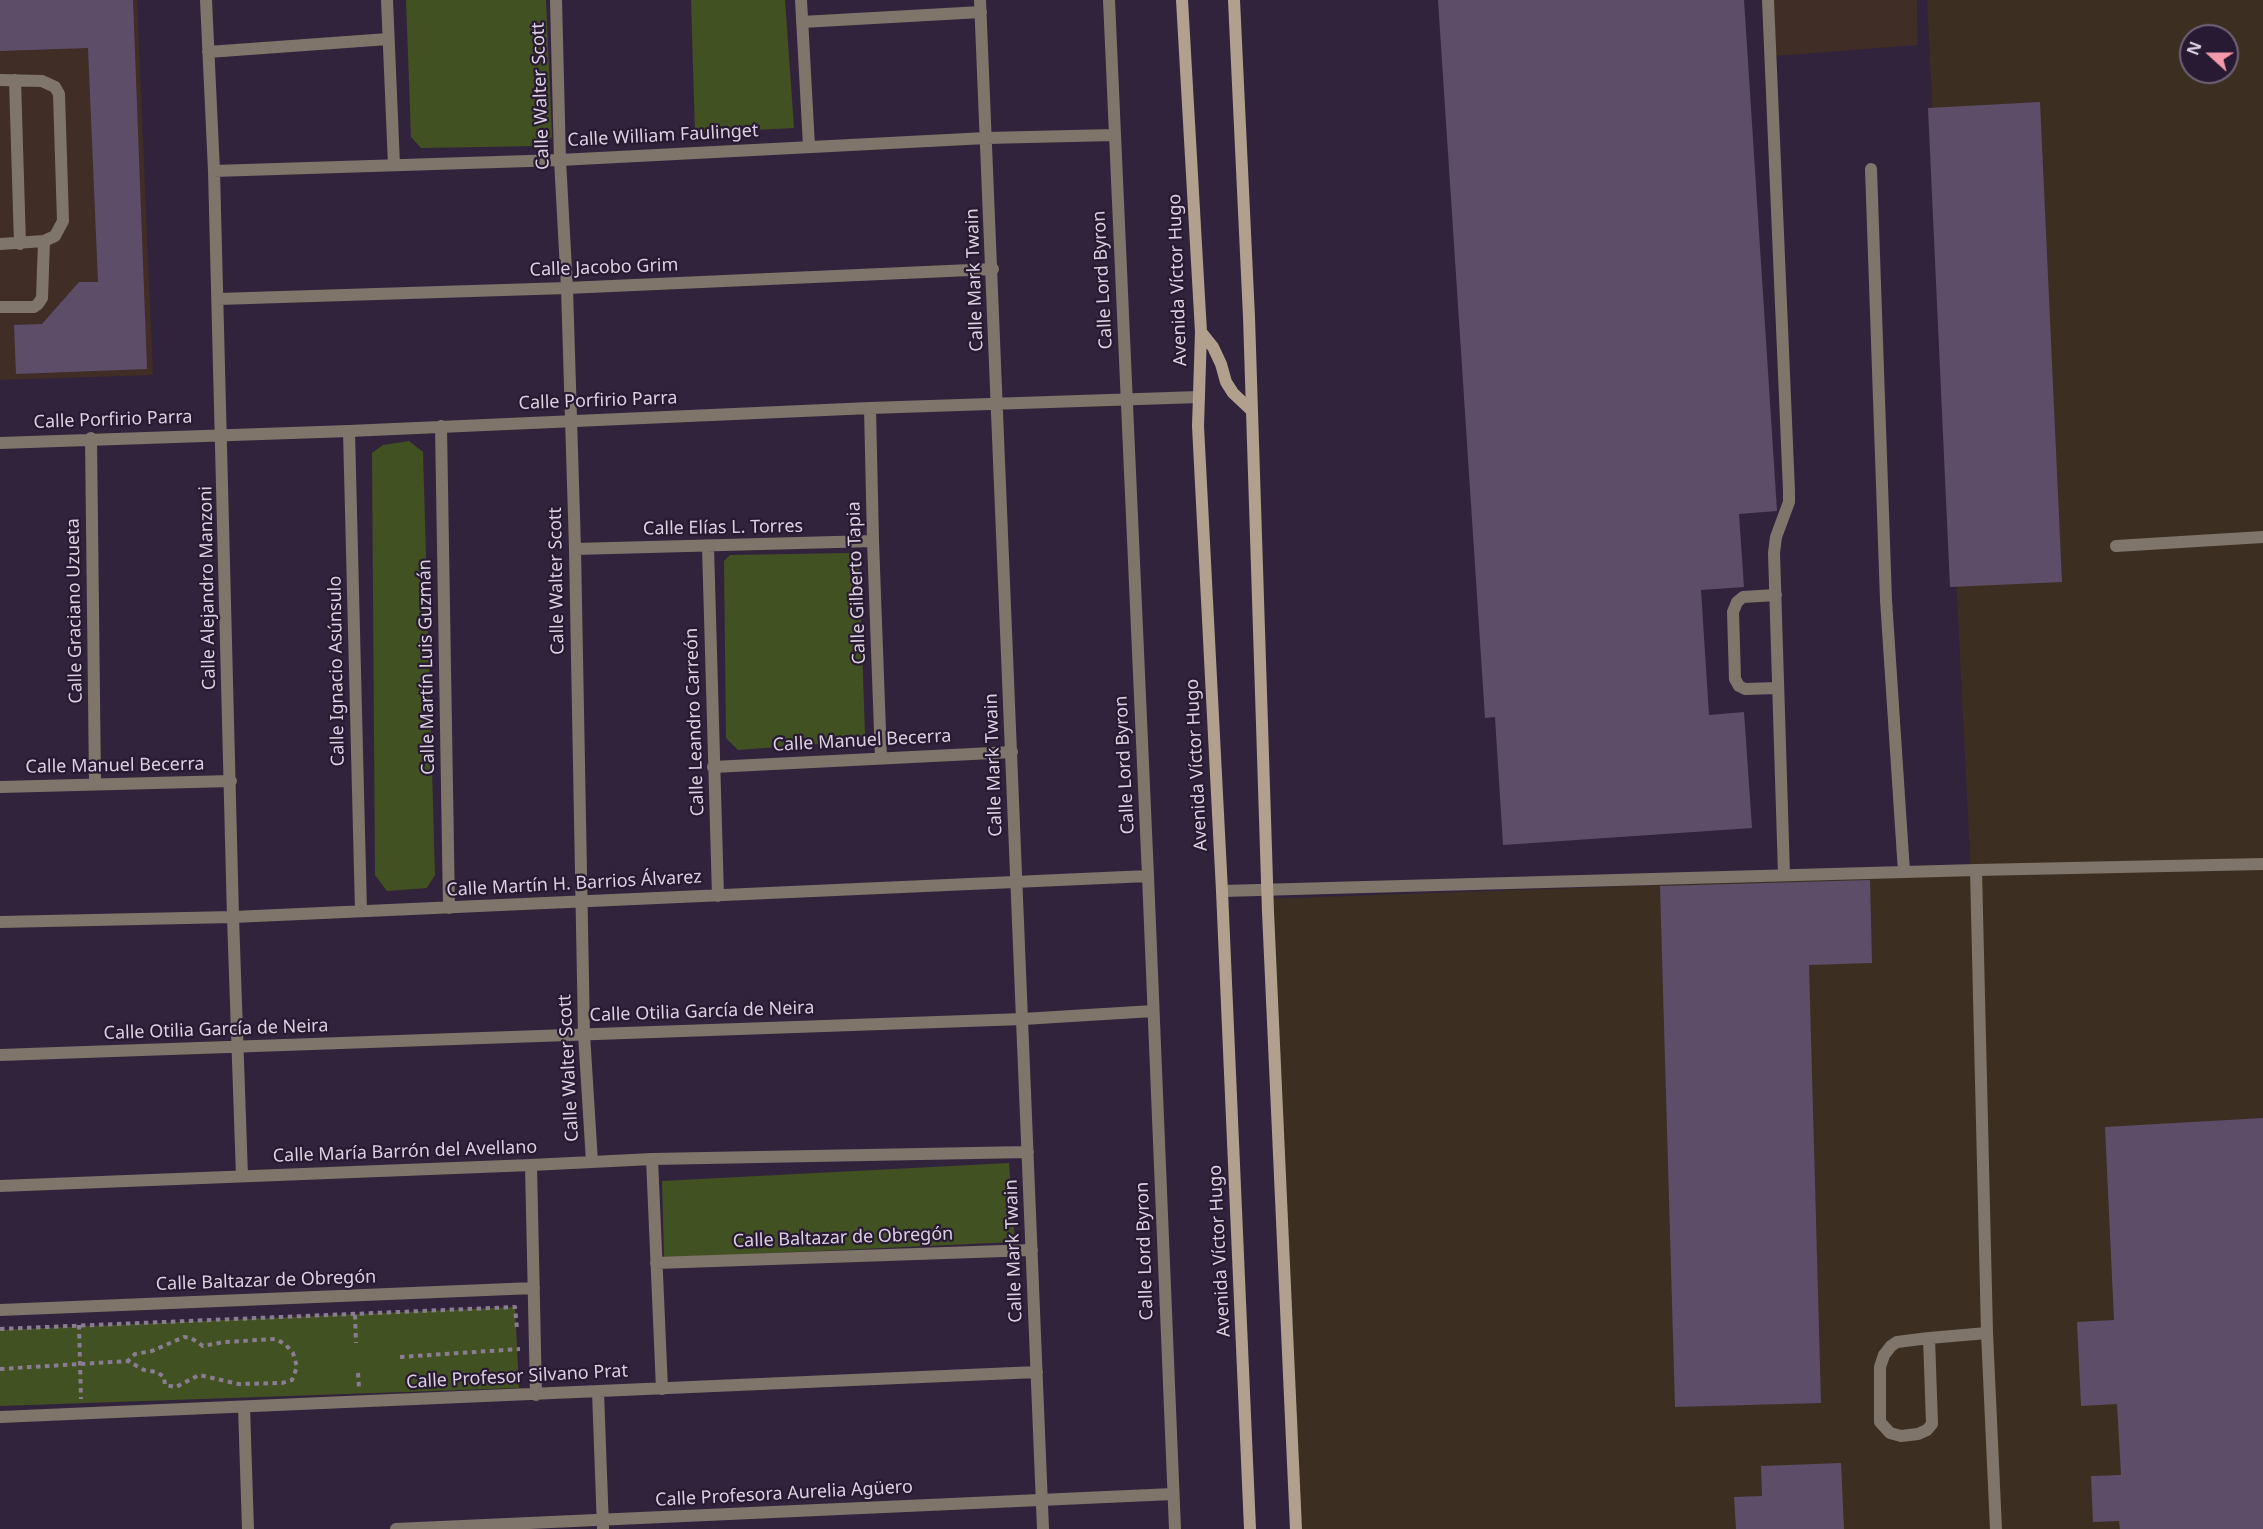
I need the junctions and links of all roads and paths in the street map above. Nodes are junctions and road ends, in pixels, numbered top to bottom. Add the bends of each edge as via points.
1 (206, 0) edge
2 (387, 0) edge
3 (556, 0) edge
4 (801, 0) edge
5 (1109, 0) edge
6 (1182, 0) edge
7 (1234, 0) edge
8 (1768, 0) edge
9 (980, 6) edge
10 (802, 22) junction
11 (388, 39) junction
12 (208, 52) junction
13 (0, 80) edge
14 (15, 80) junction
15 (1114, 135) junction
16 (986, 138) junction
17 (809, 146) junction
18 (560, 160) junction
19 (393, 165) junction
20 (1871, 169) dead end
21 (214, 171) junction
22 (44, 241) junction
23 (0, 244) edge
24 (20, 244) junction
25 (993, 269) junction
26 (567, 288) junction
27 (218, 299) junction
28 (0, 307) edge
29 (1201, 332) junction
30 (1198, 397) junction
31 (1127, 400) junction
32 (998, 404) junction
33 (870, 408) junction
34 (1251, 411) junction
35 (570, 420) junction
36 (441, 426) junction
37 (349, 431) junction
38 (222, 434) junction
39 (92, 438) junction
40 (0, 442) edge
41 (2263, 537) edge
42 (873, 542) junction
43 (2116, 546) dead end
44 (708, 547) junction
45 (575, 549) junction
46 (1776, 595) junction
47 (1778, 688) junction
48 (1012, 752) junction
49 (881, 758) junction
50 (713, 768) junction
51 (231, 781) junction
52 (95, 783) junction
53 (0, 787) edge
54 (2263, 864) edge
55 (1976, 870) junction
56 (1904, 872) junction
57 (1784, 874) junction
58 (1148, 876) junction
59 (1015, 882) junction
60 (1268, 890) junction
61 (1222, 891) junction
62 (718, 896) junction
63 (581, 902) junction
64 (449, 908) junction
65 (361, 911) junction
66 (233, 917) junction
67 (0, 922) edge
68 (1153, 1011) junction
69 (1023, 1018) junction
70 (584, 1034) junction
71 (237, 1047) junction
72 (0, 1055) edge
73 (1028, 1152) junction
74 (651, 1158) junction
75 (592, 1162) junction
76 (531, 1166) junction
77 (242, 1176) junction
78 (0, 1186) edge
79 (1032, 1250) junction
80 (656, 1263) junction
81 (534, 1288) junction
82 (0, 1310) edge
83 (355, 1315) junction
84 (79, 1325) junction
85 (0, 1329) edge
86 (1987, 1333) junction
87 (1929, 1338) junction
88 (356, 1343) dead end
89 (520, 1349) junction
90 (400, 1357) dead end
91 (520, 1358) dead end
92 (128, 1360) junction
93 (80, 1364) junction
94 (0, 1369) edge
95 (1036, 1372) junction
96 (662, 1389) junction
97 (598, 1392) junction
98 (536, 1395) junction
99 (82, 1404) dead end
100 (244, 1407) junction
101 (0, 1418) edge
102 (1173, 1494) junction
103 (1042, 1499) junction
104 (603, 1525) edge
105 (248, 1529) edge
106 (396, 1529) edge
107 (1043, 1529) edge
108 (1175, 1529) edge
109 (1250, 1529) edge
110 (1296, 1529) edge
111 (1996, 1529) edge

1 - 12 street, Calle Alejandro Manzoni
2 - 11 street
3 - 18 street, Calle Walter Scott
4 - 10 street
5 - 15 street, Calle Lord Byron
6 - 29 street, Avenida Víctor Hugo
7 - 34 street
8 - 46 street via 1789,492 1776,537
9 - 10 street
9 - 16 street, Calle Mark Twain
10 - 17 street
11 - 12 street
11 - 19 street
12 - 21 street, Calle Alejandro Manzoni
13 - 14 street
14 - 22 street via 42,81 55,87 59,94 63,221 55,236
14 - 24 street
15 - 16 street, Calle William Faulinget
15 - 31 street, Calle Lord Byron
16 - 17 street, Calle William Faulinget
16 - 25 street, Calle Mark Twain
17 - 18 street, Calle William Faulinget
18 - 19 street, Calle William Faulinget
18 - 26 street, Calle Walter Scott
19 - 21 street, Calle William Faulinget
20 - 56 street via 1886,600
21 - 27 street, Calle Alejandro Manzoni
22 - 24 street
22 - 28 street via 42,298 38,304
23 - 24 street
25 - 26 street, Calle Jacobo Grim
25 - 32 street, Calle Mark Twain
26 - 27 street, Calle Jacobo Grim
26 - 35 street, Calle Walter Scott
27 - 38 street, Calle Alejandro Manzoni
29 - 30 street, Avenida Víctor Hugo
29 - 34 street via 1217,355 1229,387
30 - 31 street, Calle Porfirio Parra
30 - 61 street, Avenida Víctor Hugo
31 - 32 street, Calle Porfirio Parra
31 - 58 street, Calle Lord Byron
32 - 33 street, Calle Porfirio Parra
32 - 48 street, Calle Mark Twain
33 - 35 street, Calle Porfirio Parra
33 - 42 street, Calle Gilberto Tapia
34 - 60 street
35 - 36 street, Calle Porfirio Parra
35 - 45 street, Calle Walter Scott
36 - 37 street, Calle Porfirio Parra
36 - 64 street, Calle Martín Luis Guzmán
37 - 38 street, Calle Porfirio Parra
37 - 65 street, Calle Ignacio Asúnsulo
38 - 39 street, Calle Porfirio Parra
38 - 51 street, Calle Alejandro Manzoni
39 - 40 street, Calle Porfirio Parra
39 - 52 street, Calle Graciano Uzueta
41 - 43 street
42 - 44 street, Calle Elías L. Torres
42 - 49 street, Calle Gilberto Tapia
44 - 45 street, Calle Elías L. Torres
44 - 50 street, Calle Leandro Carreón
45 - 63 street, Calle Walter Scott
46 - 47 street
46 - 47 street via 1743,597 1733,612 1733,623 1738,686
47 - 57 street
48 - 49 street, Calle Manuel Becerra
48 - 59 street, Calle Mark Twain
49 - 50 street, Calle Manuel Becerra
50 - 62 street, Calle Leandro Carreón
51 - 52 street, Calle Manuel Becerra
51 - 66 street, Calle Alejandro Manzoni
52 - 53 street, Calle Manuel Becerra
54 - 55 street
55 - 56 street
55 - 86 street
56 - 57 street
57 - 60 street
58 - 59 street, Calle Martín H. Barrios Álvarez
58 - 68 street, Calle Lord Byron
59 - 62 street, Calle Martín H. Barrios Álvarez
59 - 69 street, Calle Mark Twain
60 - 61 street
60 - 110 street
61 - 109 street, Avenida Víctor Hugo
62 - 63 street, Calle Martín H. Barrios Álvarez
63 - 64 street, Calle Martín H. Barrios Álvarez
63 - 70 street, Calle Walter Scott
64 - 65 street, Calle Martín H. Barrios Álvarez
65 - 66 street, Calle Martín H. Barrios Álvarez
66 - 67 street, Calle Martín H. Barrios Álvarez
66 - 71 street, Calle Alejandro Manzoni
68 - 69 street, Calle Otilia García de Neira
68 - 102 street, Calle Lord Byron
69 - 70 street, Calle Otilia García de Neira
69 - 73 street, Calle Mark Twain
70 - 71 street, Calle Otilia García de Neira
70 - 75 street, Calle Walter Scott
71 - 72 street, Calle Otilia García de Neira
71 - 77 street, Calle Alejandro Manzoni
73 - 74 street, Calle María Barrón del Avellano
73 - 79 street, Calle Mark Twain
74 - 75 street, Calle María Barrón del Avellano
74 - 80 street
75 - 76 street, Calle María Barrón del Avellano
76 - 77 street, Calle María Barrón del Avellano
76 - 81 street
77 - 78 street, Calle María Barrón del Avellano
79 - 80 street, Calle Baltazar de Obregón
79 - 95 street, Calle Mark Twain
80 - 96 street
81 - 82 street, Calle Baltazar de Obregón
81 - 98 street
83 - 84 path
83 - 88 path
83 - 89 path via 515,1307
84 - 85 path
84 - 93 path
86 - 87 street
86 - 111 street
87 - 87 street via 1897,1342 1884,1355 1880,1367 1880,1422 1890,1433 1918,1434 1932,1424
89 - 90 path
89 - 91 path
92 - 92 path via 144,1370 157,1372 164,1377 165,1385 176,1387 199,1375 239,1384 282,1383 292,1380 297,1367 293,1353 276,1339 202,1346 184,1337
92 - 93 path
93 - 94 path
93 - 99 path
95 - 96 street, Calle Profesor Silvano Prat
95 - 103 street, Calle Mark Twain
96 - 97 street, Calle Profesor Silvano Prat
97 - 98 street, Calle Profesor Silvano Prat
97 - 104 street
98 - 100 street, Calle Profesor Silvano Prat
100 - 101 street, Calle Profesor Silvano Prat
100 - 105 street
102 - 103 street, Calle Profesora Aurelia Agüero
102 - 108 street, Calle Lord Byron
103 - 104 street, Calle Profesora Aurelia Agüero
103 - 107 street, Calle Mark Twain
104 - 106 street, Calle Profesora Aurelia Agüero

